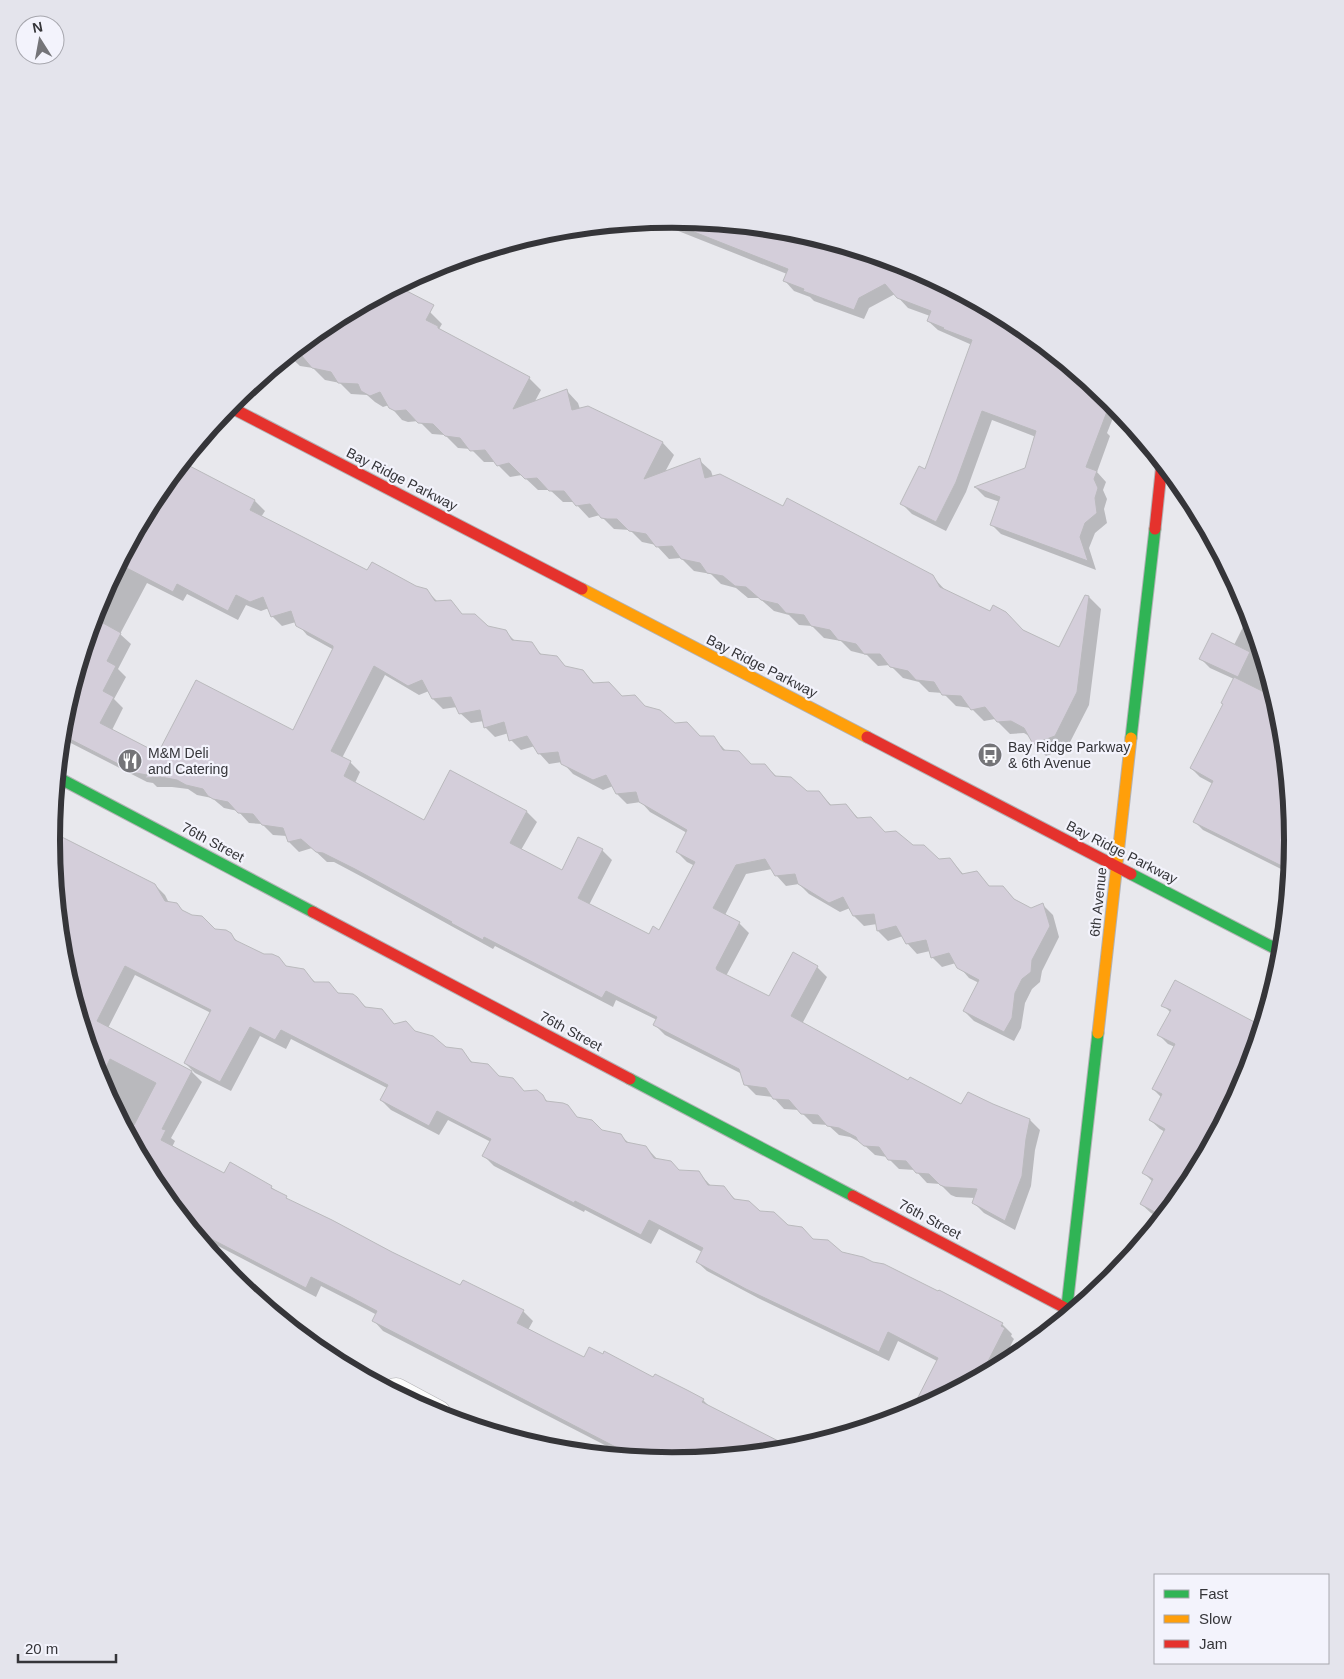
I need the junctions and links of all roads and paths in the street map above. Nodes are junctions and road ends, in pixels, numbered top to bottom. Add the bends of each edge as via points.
1 (236, 410) edge
2 (1161, 471) edge
3 (63, 780) edge
4 (1117, 866) junction
5 (1274, 948) edge
6 (1069, 1306) edge
7 (1064, 1310) edge

1 - 4 street, Bay Ridge Parkway
2 - 4 street, 6th Avenue
3 - 7 street, 76th Street
4 - 5 street, Bay Ridge Parkway
4 - 6 street, 6th Avenue

